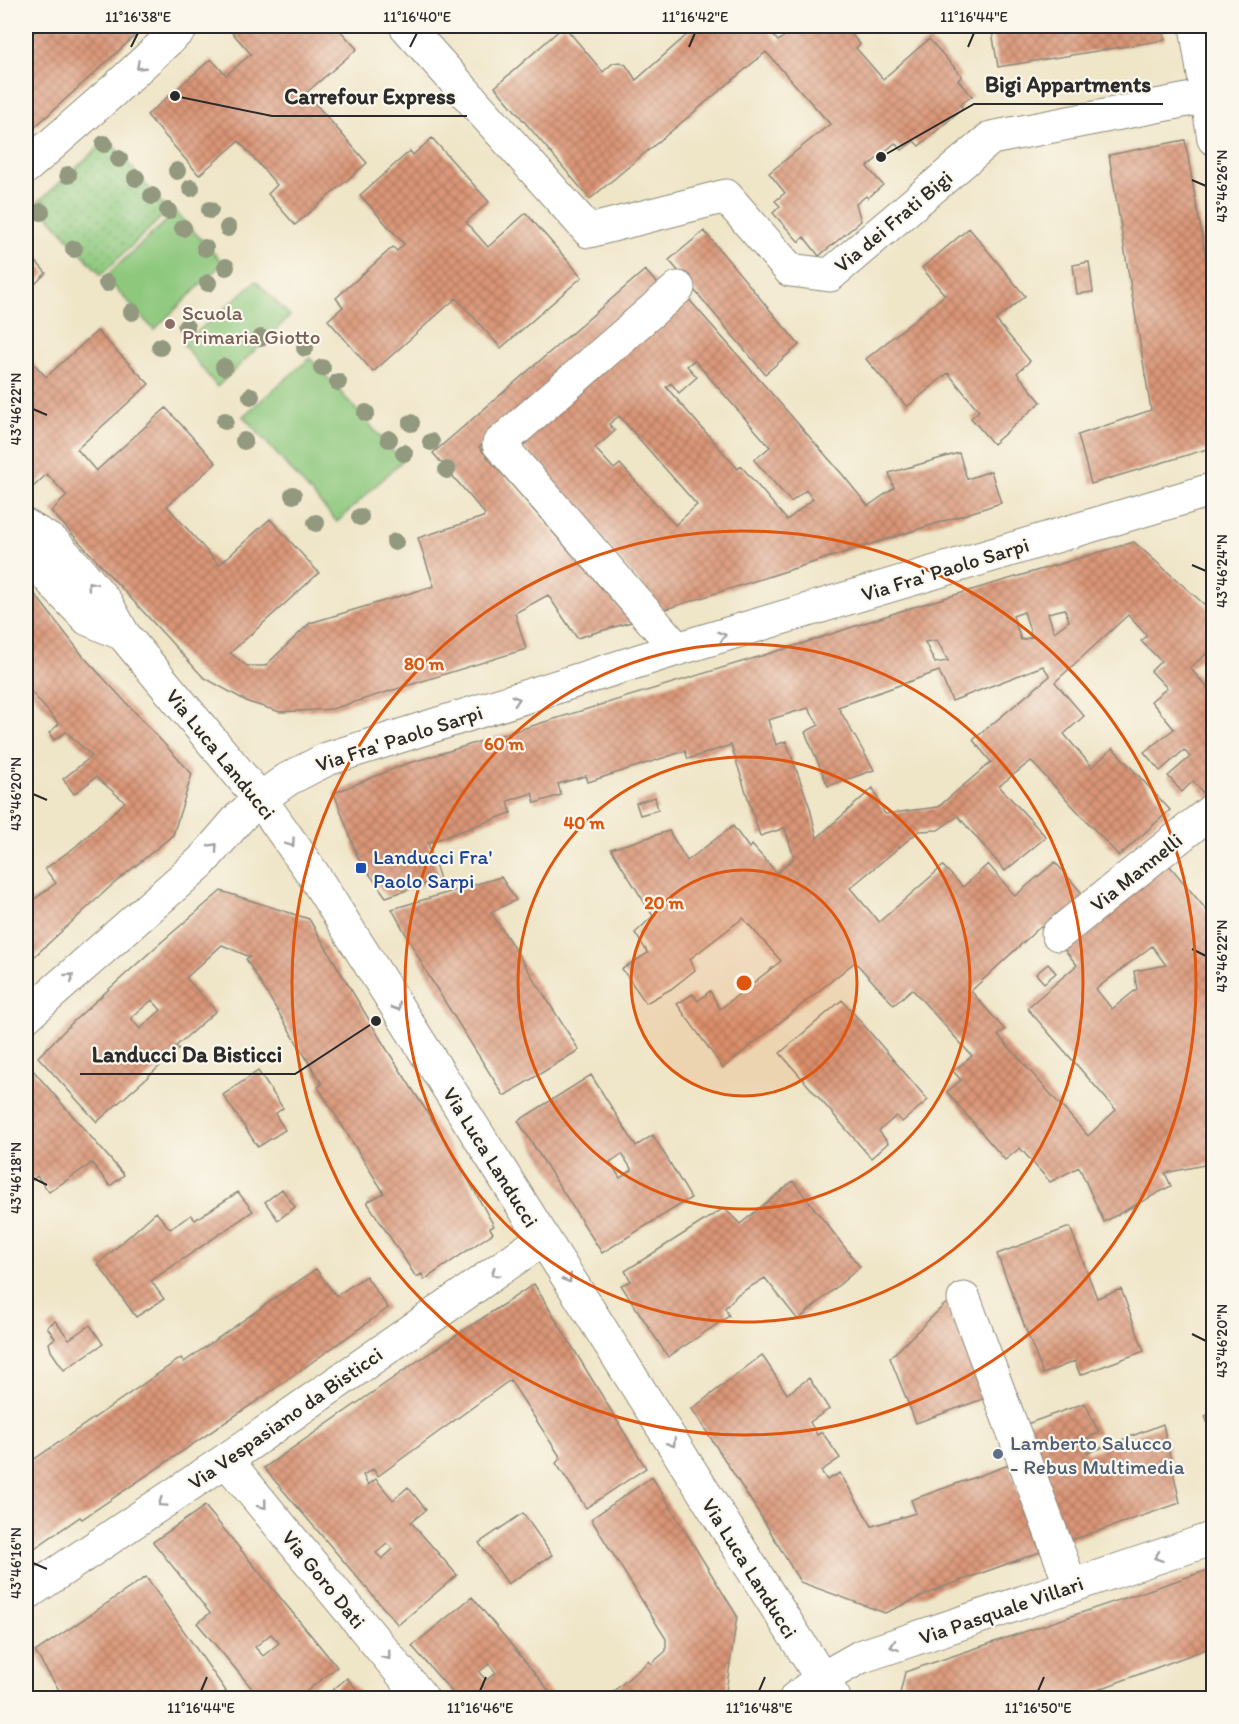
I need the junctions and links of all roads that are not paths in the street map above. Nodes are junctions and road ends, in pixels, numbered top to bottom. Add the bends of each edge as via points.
1 (183, 26) edge
2 (406, 26) edge
3 (1196, 26) edge
4 (1208, 96) junction
5 (1214, 139) edge
6 (26, 167) edge
7 (678, 288) dead end
8 (1214, 489) edge
9 (26, 526) edge
10 (26, 532) edge
11 (123, 634) junction
12 (677, 649) junction
13 (260, 799) junction
14 (1214, 809) edge
15 (1058, 934) dead end
16 (26, 1016) edge
17 (543, 1239) junction
18 (964, 1299) dead end
19 (226, 1460) junction
20 (1214, 1538) edge
21 (1071, 1586) junction
22 (26, 1594) edge
23 (827, 1689) edge
24 (422, 1698) edge
25 (796, 1698) edge

1 -> 6 street
2 - 4 street, Via dei Frati Bigi via 589,231 726,196 790,270 830,275 991,138
3 - 4 street
4 - 5 street
7 - 12 street via 499,444
12 -> 8 street, Via Fra' Paolo Sarpi
11 -> 9 street, Via Luca Landucci via 106,603 54,543
10 - 11 street, Via Luca Landucci via 33,559 58,588 88,618
11 - 13 street, Via Luca Landucci
13 -> 12 street, Via Fra' Paolo Sarpi via 327,759
16 -> 13 street, Via Fra' Paolo Sarpi via 201,862
13 -> 17 street, Via Luca Landucci via 340,915
14 - 15 street, Via Mannelli
17 -> 19 street, Via Vespasiano da Bisticci
17 -> 23 street, Via Luca Landucci
18 - 21 street
19 -> 22 street, Via Vespasiano da Bisticci
19 -> 24 street, Via Goro Dati
20 -> 21 street, Via Pasquale Villari
21 -> 23 street, Via Pasquale Villari via 860,1657
23 - 25 street, Via Pasquale Villari

